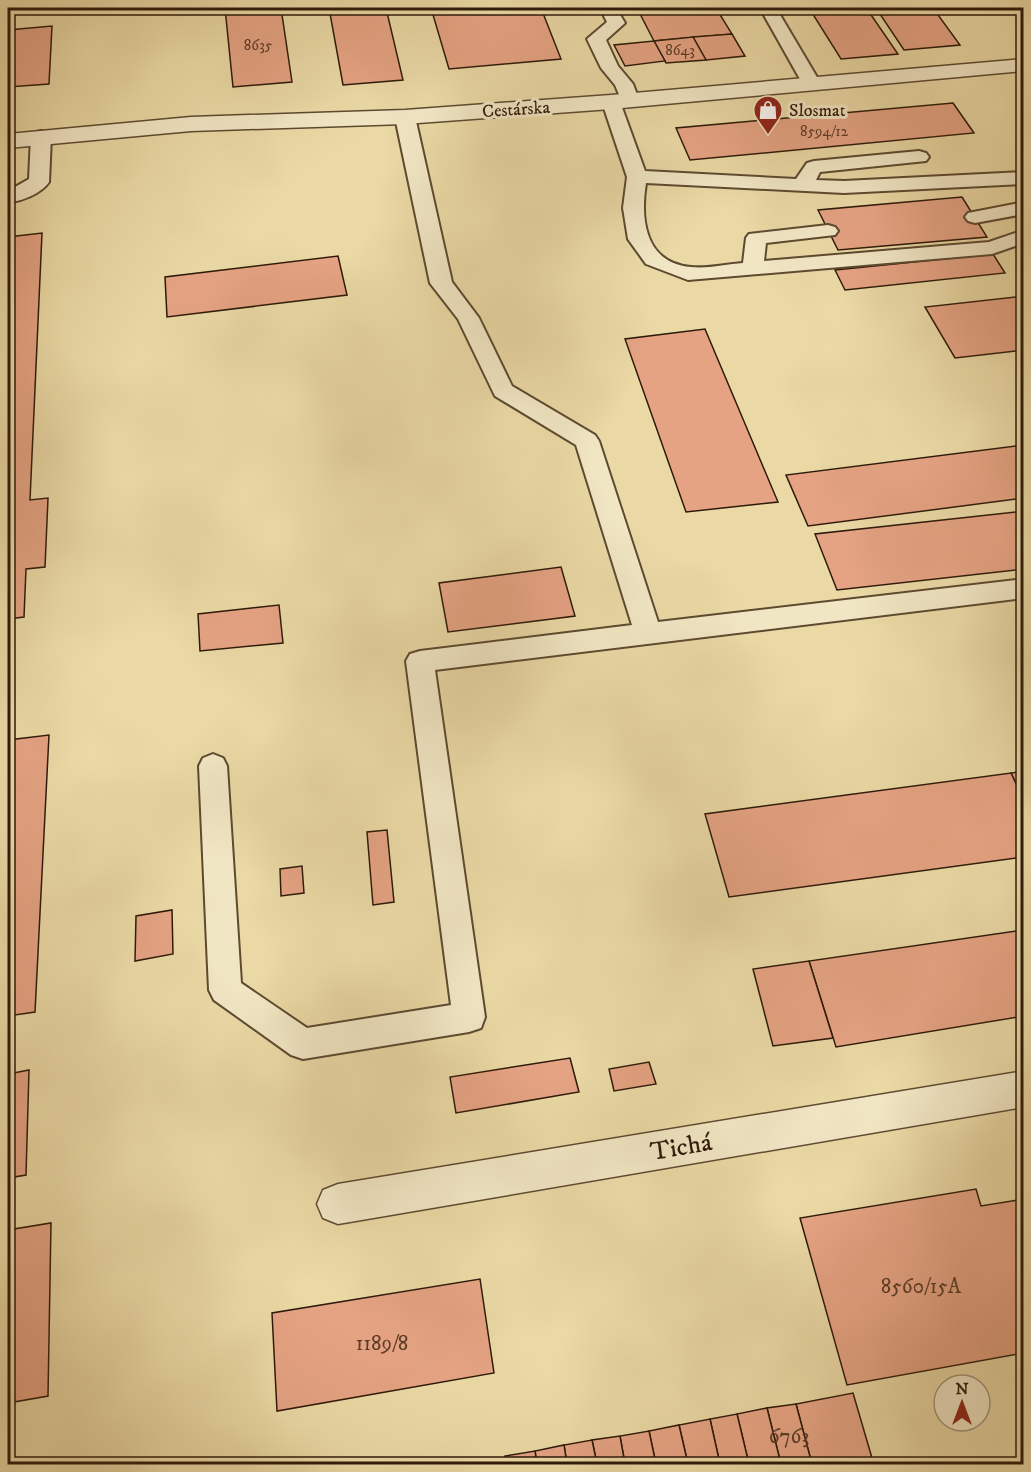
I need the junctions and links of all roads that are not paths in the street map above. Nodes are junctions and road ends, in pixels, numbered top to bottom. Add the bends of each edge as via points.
1 (608, 8) edge
2 (768, 8) edge
3 (1023, 65) edge
4 (812, 84) junction
5 (620, 101) junction
6 (405, 117) junction
7 (41, 136) junction
8 (8, 141) edge
9 (919, 157) dead end
10 (637, 177) junction
11 (1023, 178) edge
12 (802, 185) junction
13 (8, 197) edge
14 (1023, 208) edge
15 (975, 218) dead end
16 (828, 231) dead end
17 (1023, 236) edge
18 (753, 270) junction
19 (1023, 588) edge
20 (648, 633) junction
21 (213, 766) dead end
22 (1023, 1089) edge
23 (338, 1204) dead end

1 - 5 lane via 616,23 596,39 610,68 624,84
2 - 4 lane
3 - 4 street, Cestárska
4 - 5 street, Cestárska
5 - 6 street, Cestárska
5 - 10 lane
6 - 7 street, Cestárska via 191,124
6 - 20 lane via 441,283 468,318 503,391 587,441
7 - 8 street, Cestárska
7 - 13 lane via 39,182
9 - 12 lane via 814,167
10 - 12 lane
10 - 18 lane via 632,206 637,234 650,258 688,274
11 - 12 lane via 844,187
14 - 15 lane
16 - 18 lane via 756,238
17 - 18 lane via 992,248
19 - 20 lane
20 - 21 lane via 420,661 468,1017 303,1044 225,990
22 - 23 street, Tichá

